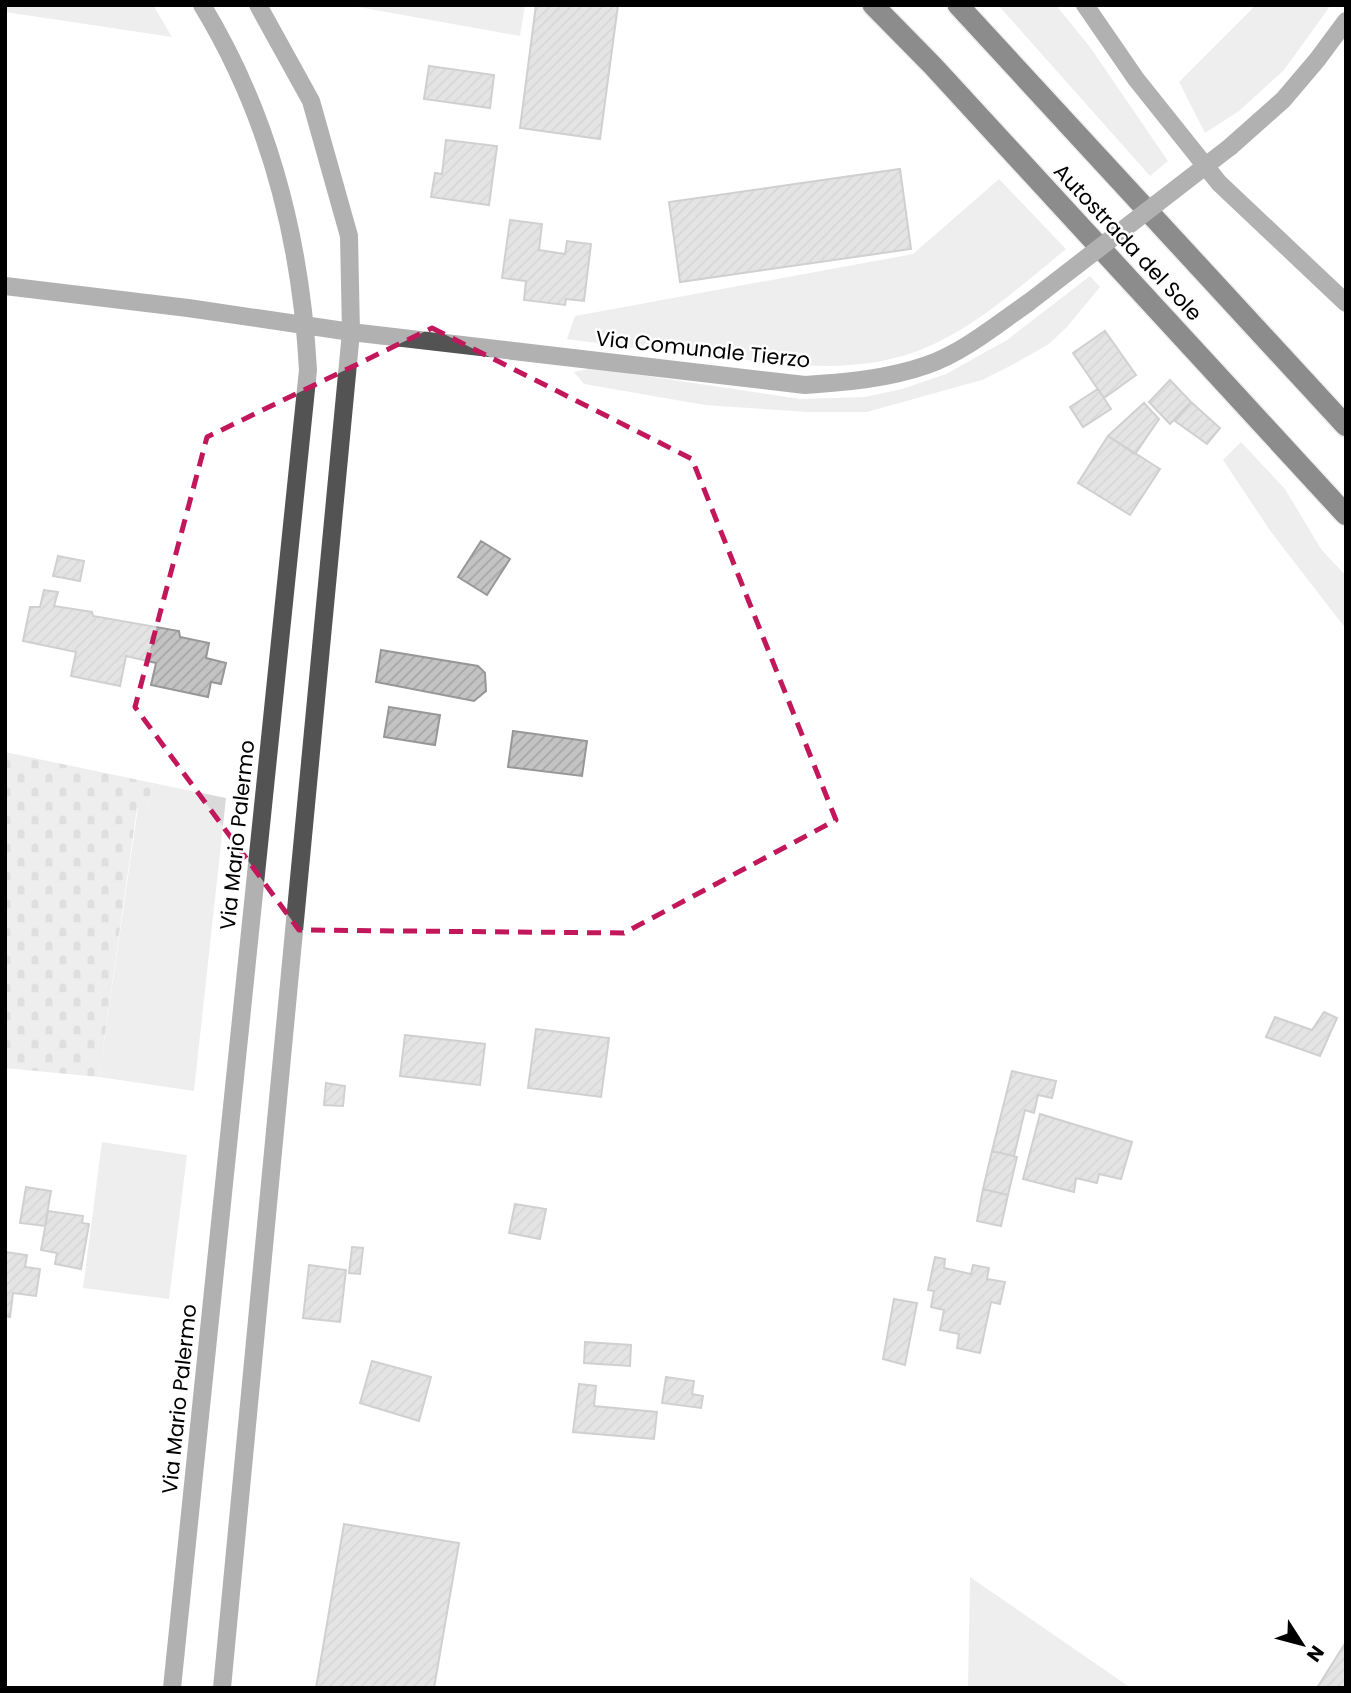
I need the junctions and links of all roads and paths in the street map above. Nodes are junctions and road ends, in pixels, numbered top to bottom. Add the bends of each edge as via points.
1 (202, 5) edge
2 (258, 5) edge
3 (873, 5) edge
4 (958, 5) edge
5 (1085, 5) edge
6 (1346, 21) edge
7 (5, 286) edge
8 (1346, 303) edge
9 (305, 325) junction
10 (351, 332) junction
11 (1346, 426) edge
12 (1346, 514) edge
13 (172, 1688) edge
14 (222, 1688) edge

1 - 9 street, Via Mario Palermo via 228,48 255,110 290,225
2 - 10 street via 315,113 349,236
3 - 12 highway, Autostrada del Sole
4 - 11 highway, Autostrada del Sole
5 - 8 street via 1136,79 1219,183
6 - 10 street, Via Comunale Tierzo, bridge via 1283,100 1230,147 1028,303 967,345 928,365 876,379 805,385
7 - 9 street, Via Comunale Tierzo
9 - 10 street, Via Comunale Tierzo
9 - 13 street, Via Mario Palermo via 308,370
10 - 14 street

